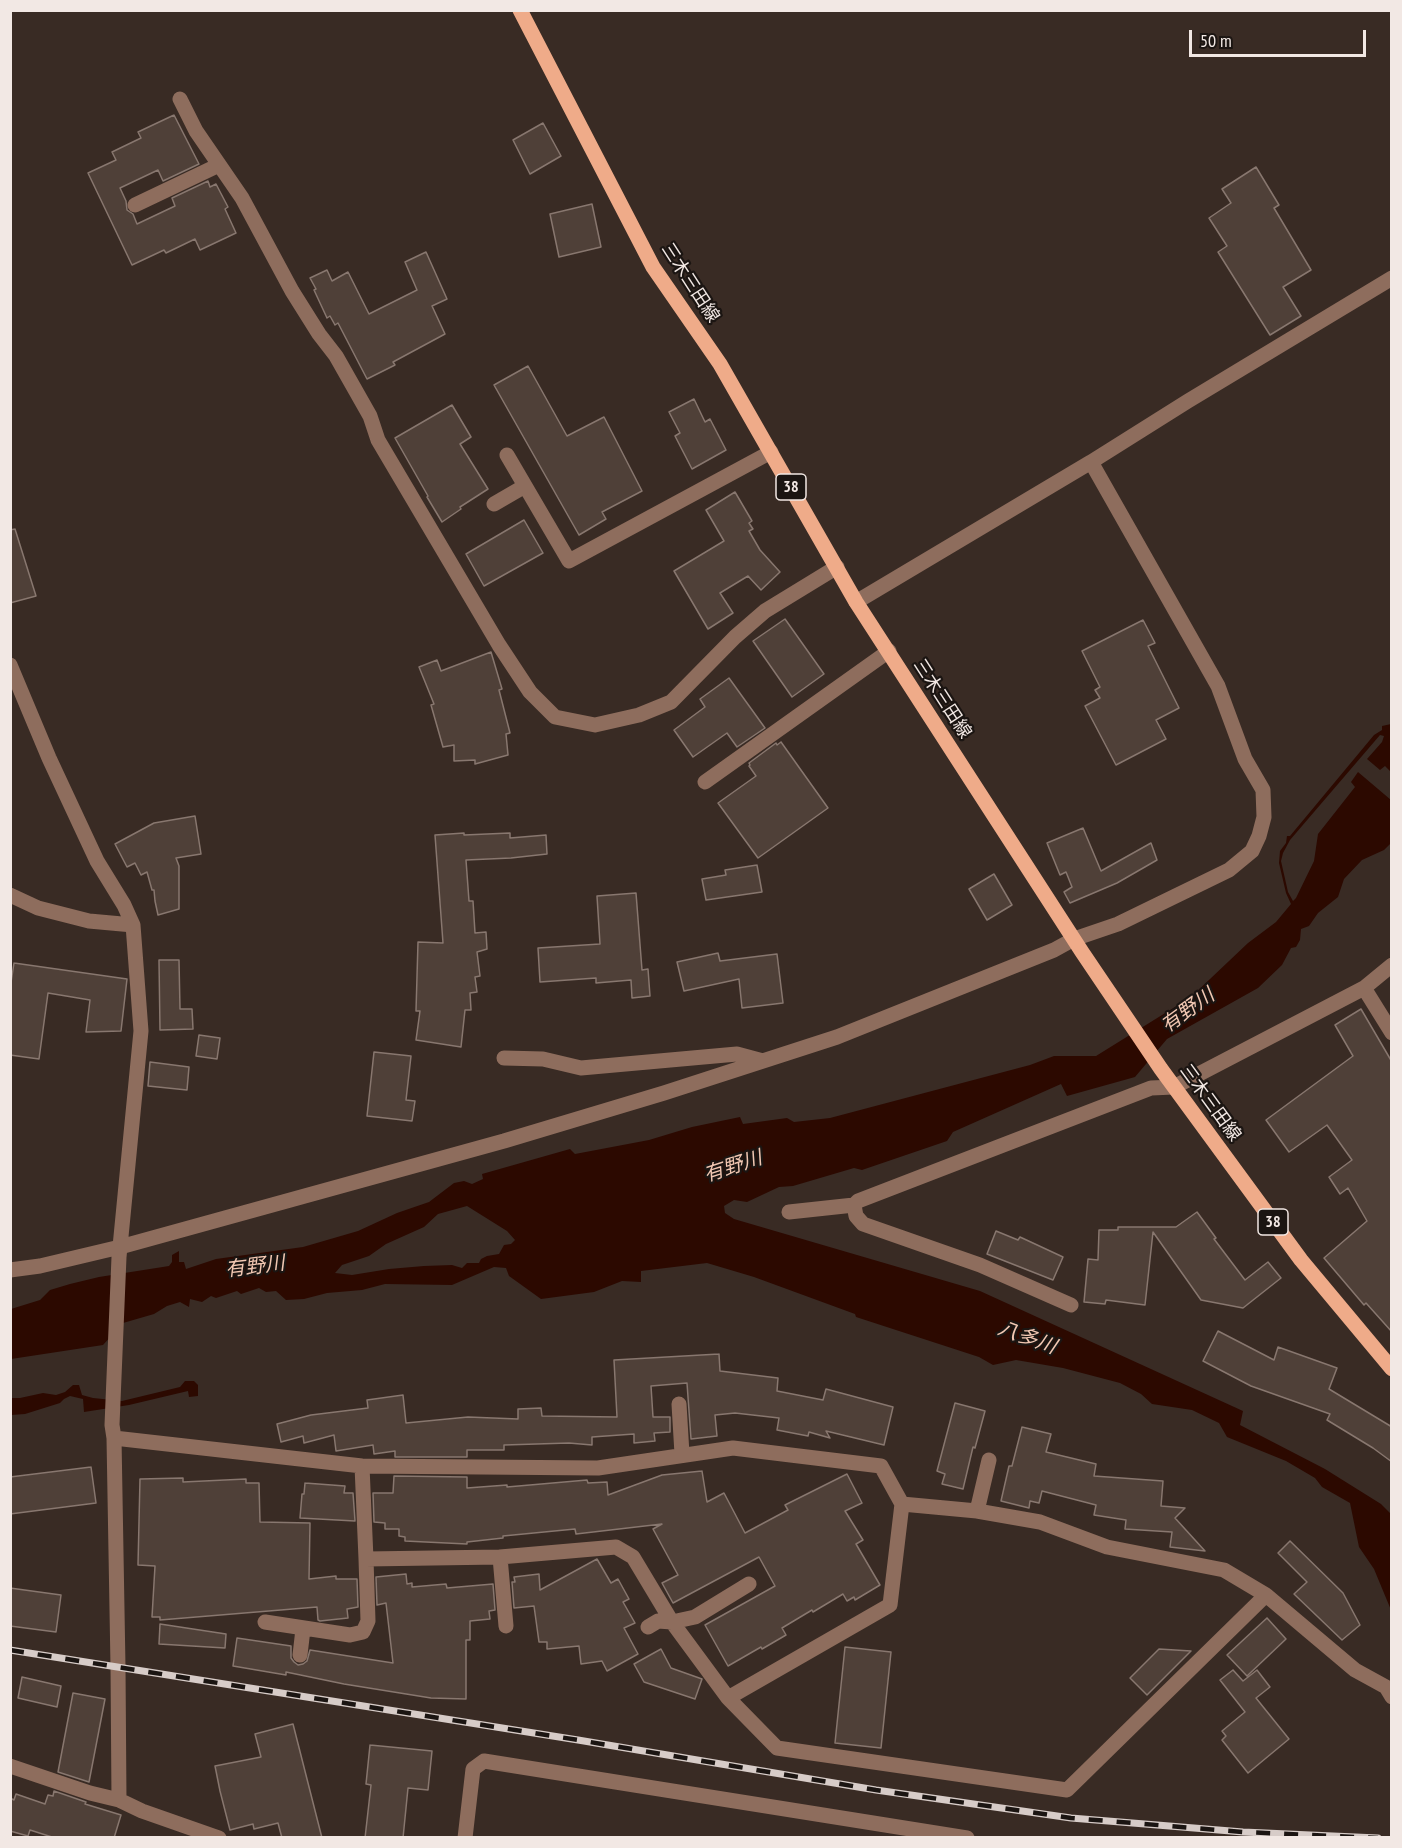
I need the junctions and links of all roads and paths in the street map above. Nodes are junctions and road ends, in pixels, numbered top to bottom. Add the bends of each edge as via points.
1 (520, 10) edge
2 (180, 99) dead end
3 (219, 165) junction
4 (135, 205) dead end
5 (1392, 278) edge
6 (771, 452) junction
7 (507, 455) dead end
8 (1091, 462) junction
9 (525, 486) junction
10 (494, 504) dead end
11 (837, 567) junction
12 (856, 602) junction
13 (889, 651) junction
14 (10, 665) edge
15 (705, 782) dead end
16 (10, 895) edge
17 (133, 925) junction
18 (1078, 945) junction
19 (1392, 965) edge
20 (1364, 988) junction
21 (1392, 1033) edge
22 (504, 1058) dead end
23 (763, 1061) junction
24 (1174, 1087) junction
25 (854, 1205) junction
26 (789, 1212) dead end
27 (120, 1252) junction
28 (10, 1270) edge
29 (1071, 1305) dead end
30 (1392, 1369) edge
31 (680, 1404) dead end
32 (113, 1431) junction
33 (682, 1454) junction
34 (989, 1460) dead end
35 (362, 1466) junction
36 (902, 1504) junction
37 (977, 1511) junction
38 (500, 1557) junction
39 (366, 1559) junction
40 (749, 1584) dead end
41 (1266, 1595) junction
42 (265, 1622) dead end
43 (672, 1622) junction
44 (506, 1626) dead end
45 (648, 1627) dead end
46 (303, 1629) junction
47 (300, 1656) dead end
48 (1392, 1697) edge
49 (728, 1698) junction
50 (10, 1766) edge
51 (119, 1800) junction
52 (219, 1838) edge
53 (465, 1838) edge
54 (967, 1838) edge

1 - 6 main road, 三木三田線 / 38 via 654,267 720,364
2 - 3 street
3 - 4 street
3 - 11 street via 242,198 292,291 336,356 370,416 378,440 499,645 530,692 555,717 595,725 639,715 671,702 765,611
5 - 8 street
6 - 9 street via 569,561
6 - 11 main road, 三木三田線 / 38
7 - 9 street
8 - 12 street
8 - 18 street via 1218,686 1245,759 1263,790 1264,817 1252,851 1229,870
9 - 10 street
11 - 12 main road, 三木三田線 / 38
12 - 13 main road, 三木三田線 / 38
13 - 15 street
13 - 18 main road, 三木三田線 / 38
14 - 17 street via 49,758
16 - 17 street via 38,908 89,921
17 - 27 street via 141,1030
18 - 23 street via 1054,950 837,1037
18 - 24 main road, 三木三田線 / 38
19 - 20 street
20 - 21 street
20 - 24 street
22 - 23 street via 543,1059 581,1068 737,1054
23 - 27 street
24 - 25 street via 1151,1088
24 - 30 main road, 三木三田線 / 38 via 1301,1260
25 - 26 street
25 - 29 street via 863,1224 980,1265
27 - 28 street
27 - 32 street
31 - 33 street
32 - 35 street
32 - 51 street
33 - 35 street via 598,1468
33 - 36 street via 733,1448 881,1466
34 - 37 street
35 - 39 street
36 - 37 street
36 - 49 street via 890,1605
37 - 41 street via 1040,1522 1107,1547 1224,1570
38 - 39 street
38 - 43 street via 616,1547 633,1557
38 - 44 street
39 - 46 street via 368,1621 363,1632 350,1635
40 - 43 street via 695,1617
41 - 48 street via 1355,1670 1386,1687
41 - 49 street via 1067,1790 777,1748
42 - 46 street
43 - 45 street via 658,1621
43 - 49 street
46 - 47 street
50 - 51 street
51 - 52 street
53 - 54 street via 473,1769 484,1761

